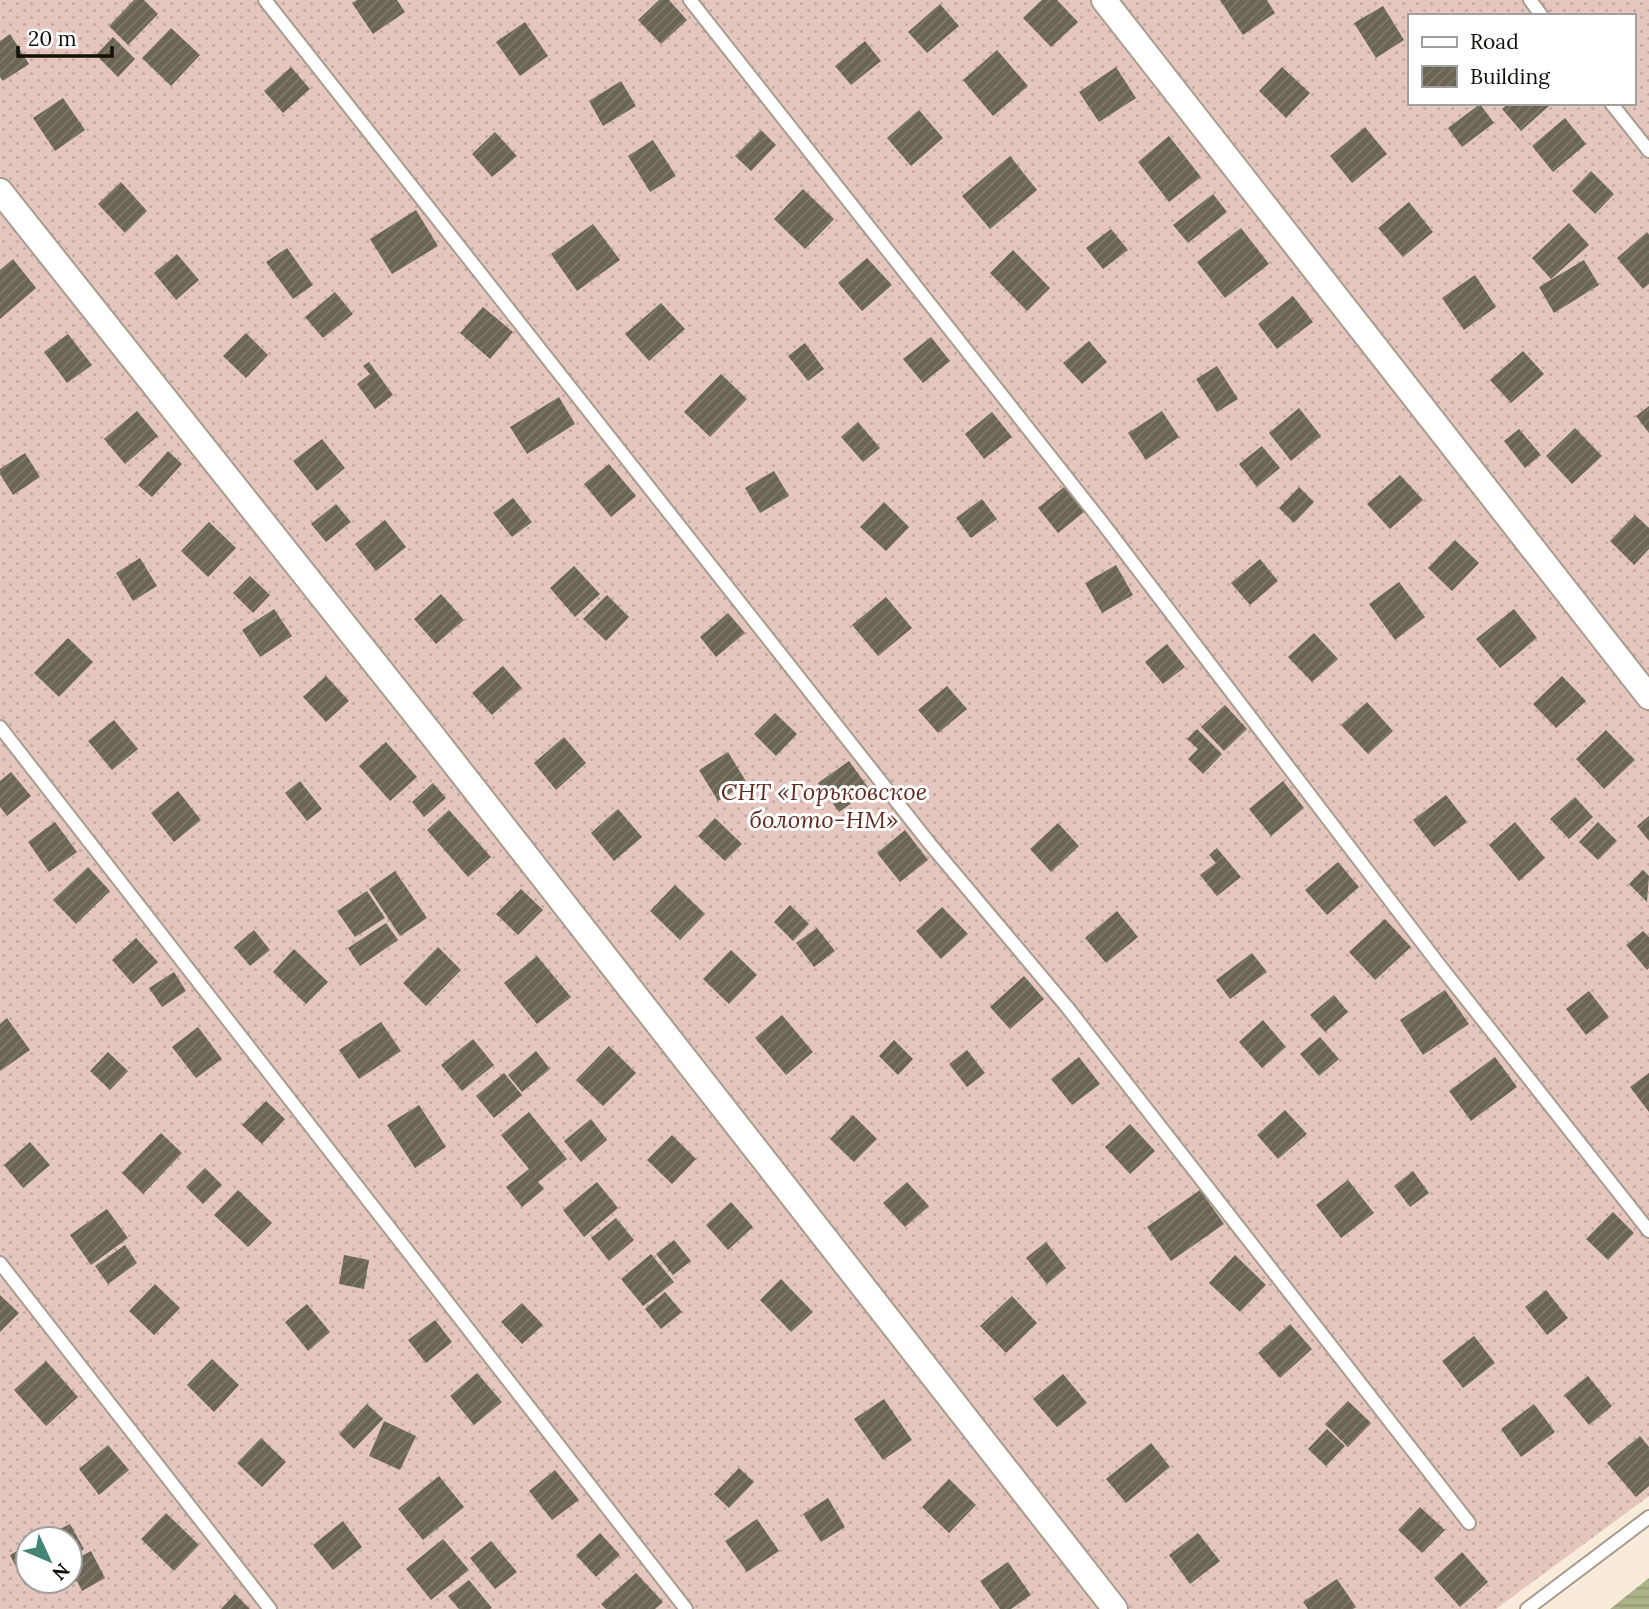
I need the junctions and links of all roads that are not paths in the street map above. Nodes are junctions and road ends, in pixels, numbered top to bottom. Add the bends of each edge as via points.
1 (265, 0) edge
2 (691, 0) edge
3 (1104, 0) edge
4 (1613, 105) edge
5 (1649, 151) edge
6 (0, 191) edge
7 (1649, 697) edge
8 (0, 727) edge
9 (1649, 1231) edge
10 (0, 1263) edge
11 (1649, 1517) edge
12 (1469, 1523) dead end
13 (270, 1609) edge
14 (686, 1609) edge
15 (1115, 1609) edge
16 (1527, 1609) edge

1 - 12 lane via 930,844 1068,1007
2 - 9 lane via 1101,521
3 - 7 street
4 - 5 lane
6 - 15 street
8 - 14 lane
10 - 13 lane
11 - 16 lane

